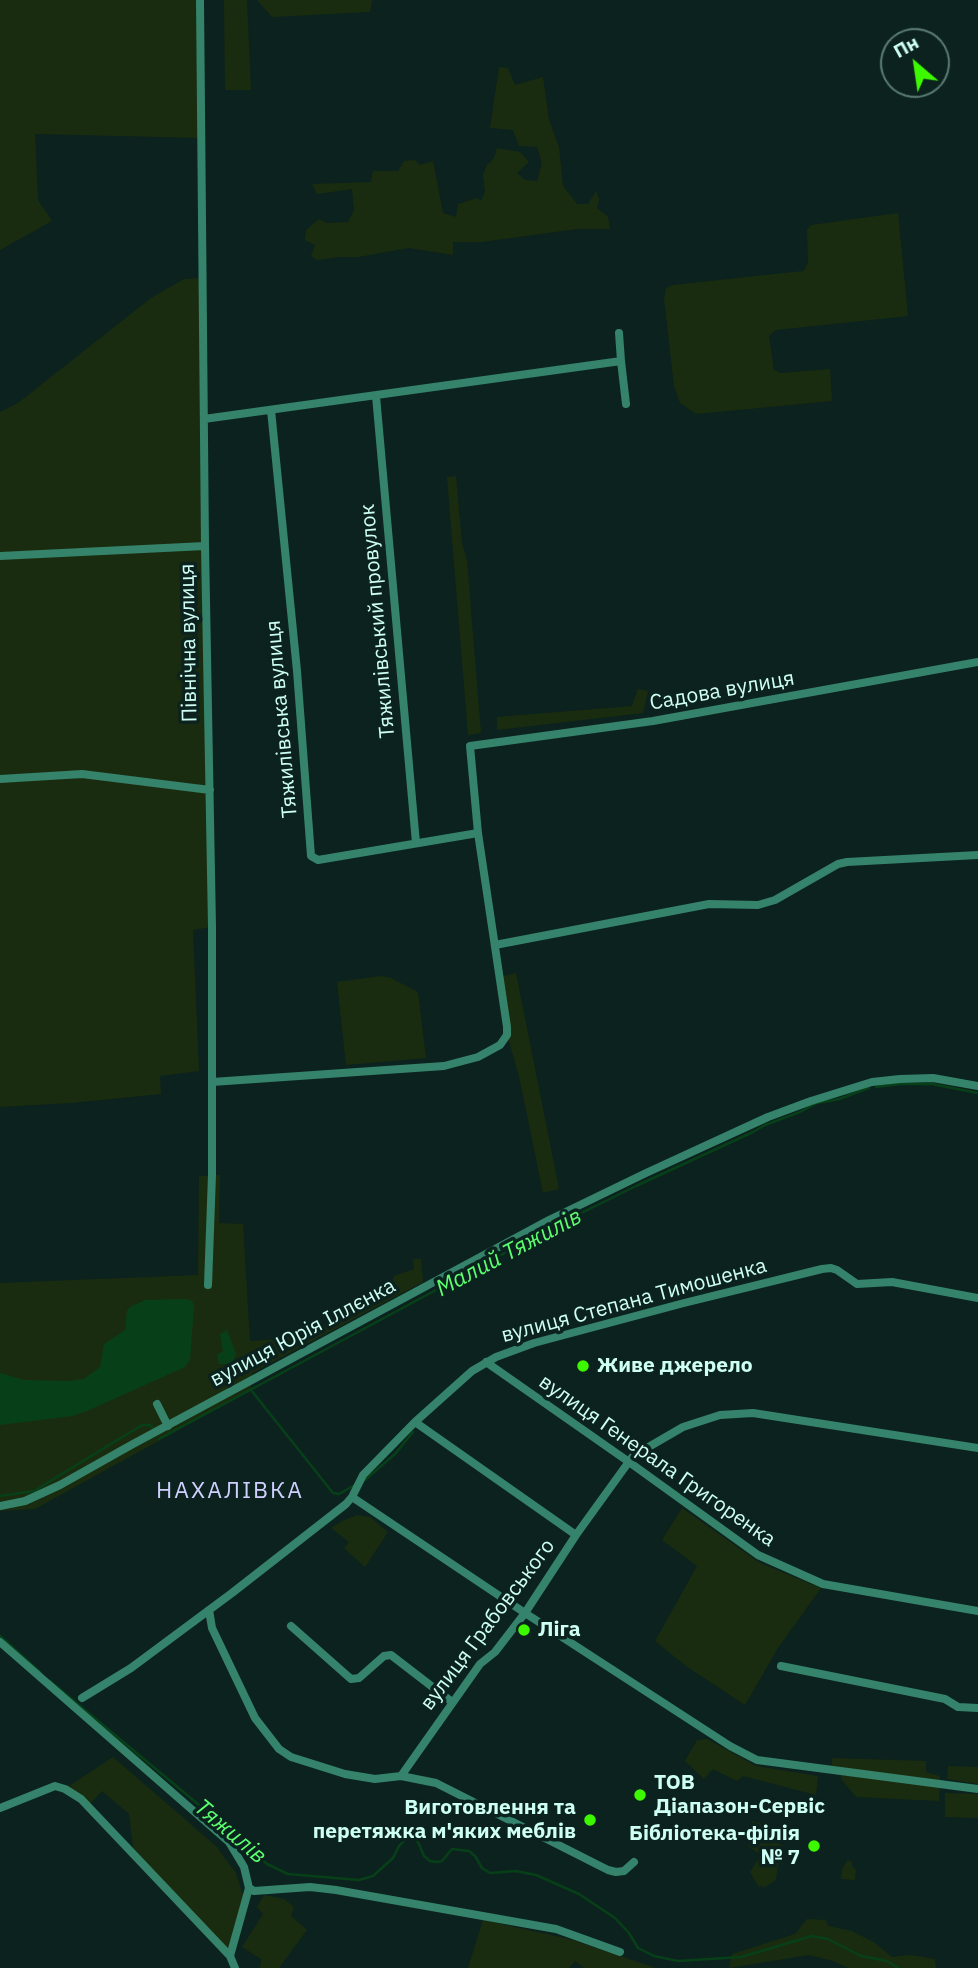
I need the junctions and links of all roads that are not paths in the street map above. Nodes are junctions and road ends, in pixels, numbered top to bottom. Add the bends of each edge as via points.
1 (200, 0) edge
2 (619, 333) dead end
3 (621, 361) junction
4 (376, 396) junction
5 (626, 404) dead end
6 (271, 410) junction
7 (204, 419) junction
8 (205, 546) junction
9 (0, 556) edge
10 (978, 662) edge
11 (0, 779) edge
12 (210, 790) junction
13 (478, 833) junction
14 (416, 843) junction
15 (978, 855) edge
16 (495, 944) junction
17 (212, 1082) junction
18 (978, 1086) edge
19 (208, 1285) dead end
20 (978, 1298) edge
21 (485, 1362) junction
22 (157, 1404) dead end
23 (415, 1422) junction
24 (169, 1426) junction
25 (978, 1448) edge
26 (629, 1462) junction
27 (352, 1497) junction
28 (0, 1506) edge
29 (576, 1535) junction
30 (209, 1610) junction
31 (978, 1611) edge
32 (525, 1613) junction
33 (291, 1626) dead end
34 (0, 1642) edge
35 (781, 1666) dead end
36 (82, 1698) dead end
37 (452, 1702) junction
38 (978, 1708) edge
39 (401, 1776) junction
40 (978, 1789) edge
41 (0, 1808) edge
42 (634, 1861) dead end
43 (249, 1888) junction
44 (620, 1952) dead end
45 (230, 1956) junction
46 (235, 1968) edge

1 - 7 street, Північна вулиця
2 - 3 street
3 - 4 street
3 - 5 street
4 - 6 street
4 - 14 street, Тяжилівський провулок
6 - 7 street
6 - 14 street, Тяжилівська вулиця via 311,856 318,860
7 - 8 street, Північна вулиця
8 - 9 street
8 - 12 street, Північна вулиця
10 - 13 street, Садова вулиця via 653,721 470,746
11 - 12 street via 82,774
12 - 17 street, Північна вулиця
13 - 14 street, Тяжилівська вулиця
13 - 16 street
15 - 16 street via 847,862 758,905 709,904
16 - 17 street via 507,1035 490,1052 444,1066
17 - 19 street, Північна вулиця
18 - 24 street, вулиця Юрія Іллєнка via 933,1078 872,1082 768,1117 549,1220
20 - 21 street, вулиця Степана Тимошенка via 892,1282 857,1284 837,1270 822,1269 534,1343
21 - 23 street, вулиця Степана Тимошенка
21 - 26 street, вулиця Генерала Григоренка
22 - 24 street
23 - 27 street, вулиця Степана Тимошенка via 363,1475
23 - 29 street
24 - 28 street, вулиця Юрія Іллєнка via 60,1485 25,1501
25 - 26 street, вулиця Грабовського via 753,1413 720,1415 683,1427
26 - 29 street, вулиця Грабовського
26 - 31 street, вулиця Генерала Григоренка via 758,1555 823,1584
27 - 30 street, вулиця Степана Тимошенка
27 - 32 street
29 - 32 street, вулиця Грабовського
30 - 36 street, вулиця Степана Тимошенка
30 - 39 street via 212,1628 242,1694 279,1749 345,1774 375,1779
32 - 37 street, вулиця Грабовського
32 - 40 street via 757,1760
33 - 37 street via 352,1679 391,1655
34 - 43 street via 229,1842 244,1867
35 - 38 street
37 - 39 street, вулиця Грабовського
39 - 42 street via 436,1783 608,1870 624,1871
41 - 45 street via 55,1786 81,1799
43 - 44 street via 310,1887 364,1895 556,1929
43 - 45 street
45 - 46 street

